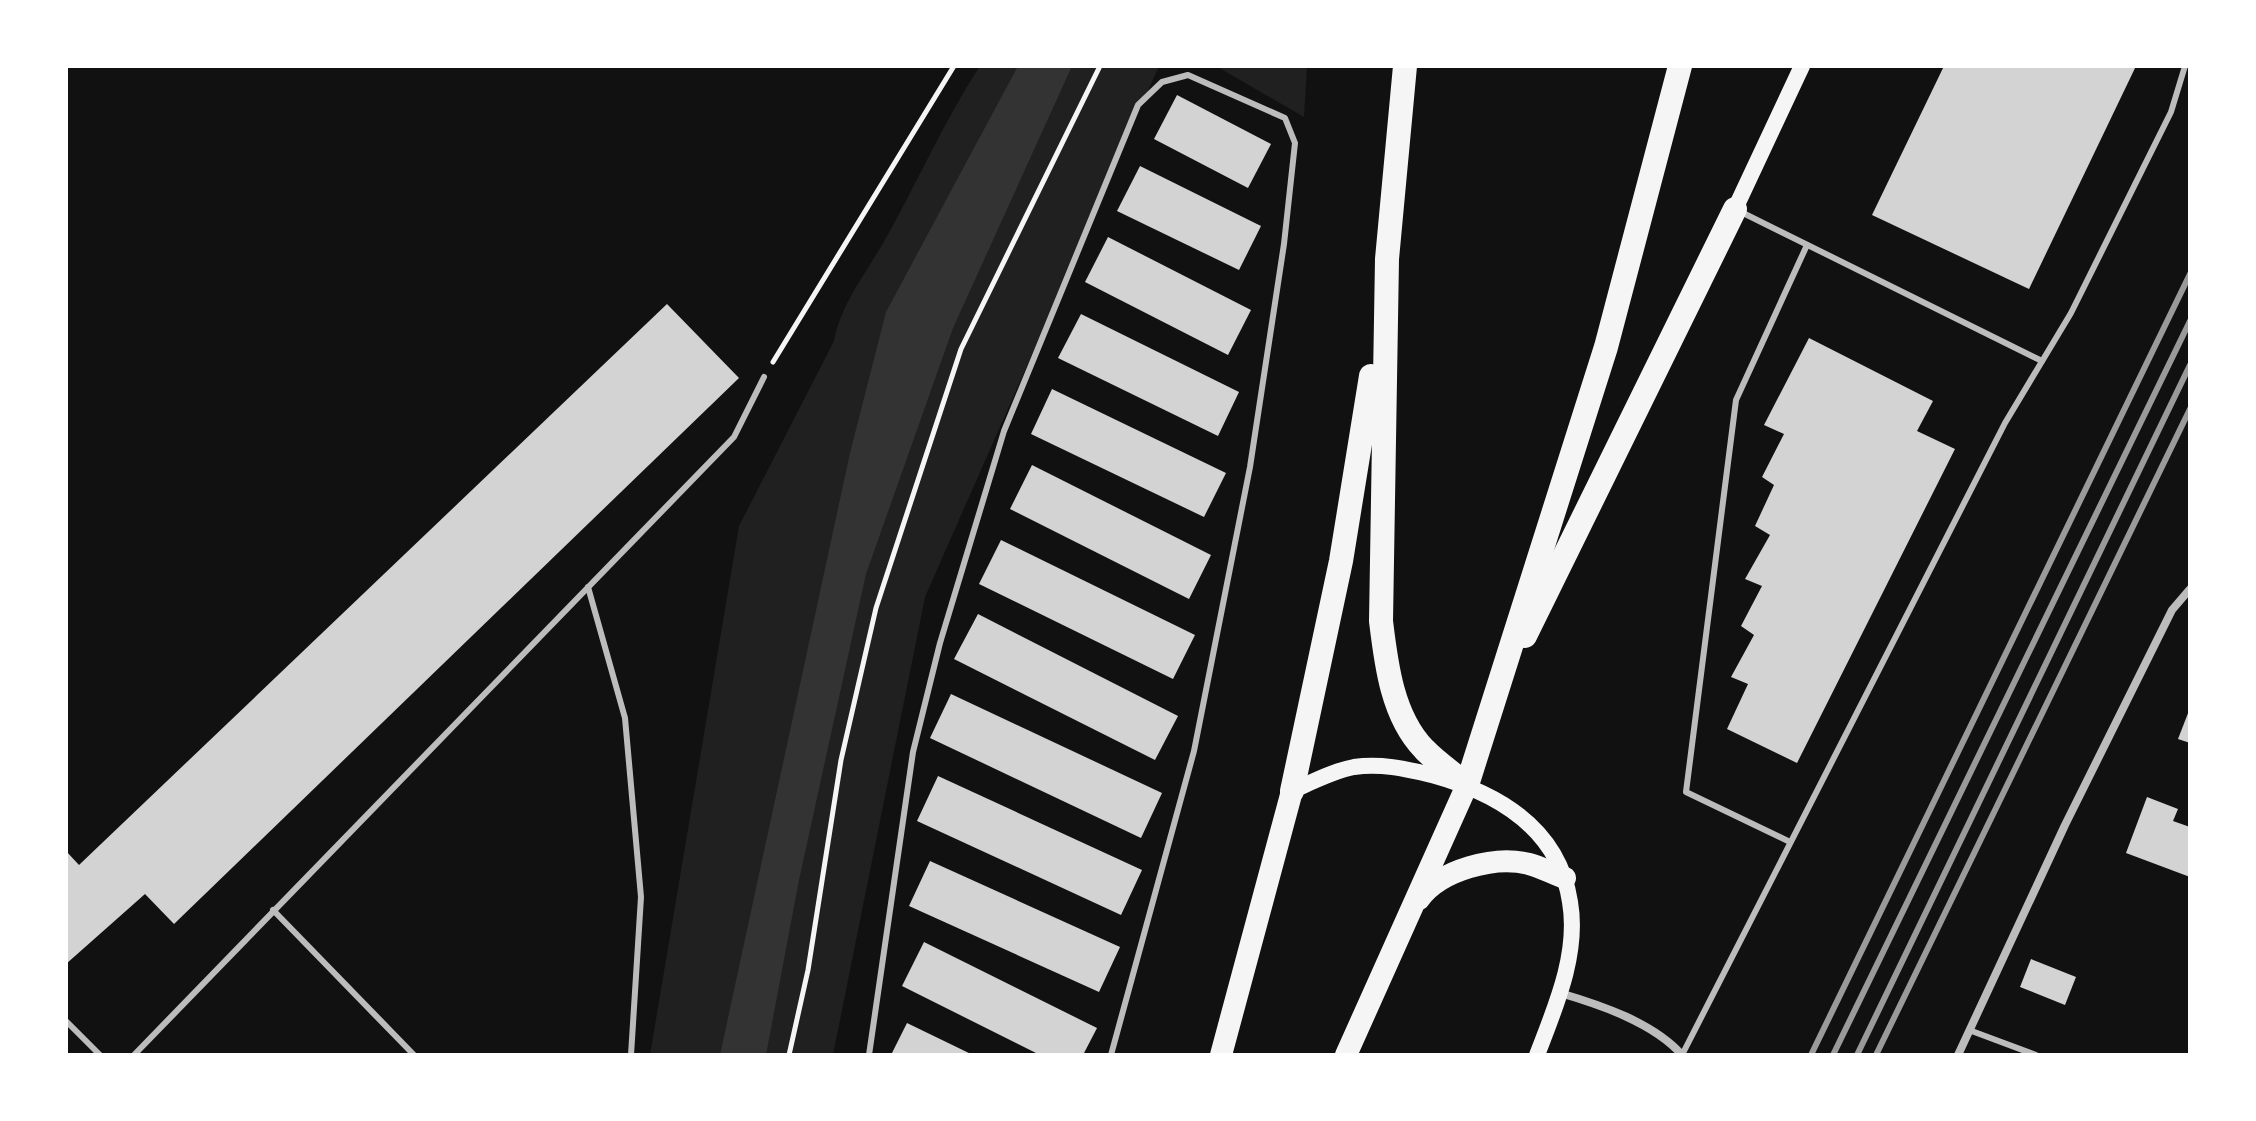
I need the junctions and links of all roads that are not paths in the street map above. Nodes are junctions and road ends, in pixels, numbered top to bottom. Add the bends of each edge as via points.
1 (1405, 66) edge
2 (1680, 66) edge
3 (1802, 66) edge
4 (2185, 66) edge
5 (1735, 209) junction
6 (1807, 245) junction
7 (1387, 259) junction
8 (2042, 361) junction
9 (764, 377) road end
10 (588, 587) junction
11 (2190, 589) edge
12 (1496, 695) junction
13 (1467, 785) junction
14 (1292, 791) junction
15 (1788, 841) junction
16 (1565, 878) junction
17 (273, 910) junction
18 (1407, 917) junction
19 (1560, 993) junction
20 (66, 1021) edge
21 (1969, 1030) junction
22 (100, 1055) edge
23 (134, 1055) edge
24 (414, 1055) edge
25 (631, 1055) edge
26 (869, 1055) edge
27 (1111, 1055) edge
28 (1221, 1055) edge
29 (1346, 1055) edge
30 (1537, 1055) edge
31 (1682, 1055) edge
32 (1958, 1055) edge
33 (2036, 1055) edge

1 - 7 highway
2 - 12 highway via 1606,347
3 - 5 main road
4 - 8 lane via 2171,112
5 - 6 lane
5 - 12 highway
6 - 8 lane
6 - 15 lane via 1736,400 1686,792
7 - 13 highway via 1380,563 1384,650 1408,726 1423,748
7 - 14 highway via 1341,561
8 - 15 lane via 2005,423 1832,768
9 - 10 lane via 734,437
10 - 17 lane
10 - 25 lane via 626,733 641,897
11 - 21 street via 2164,624
12 - 13 highway
13 - 14 main road via 1375,765 1352,767
13 - 16 main road via 1518,812 1554,853
13 - 18 highway
14 - 28 highway
15 - 31 lane
16 - 18 highway via 1529,864 1478,865 1426,890
16 - 19 main road via 1571,932
17 - 23 lane
17 - 24 lane
18 - 29 highway
19 - 30 main road
19 - 31 street via 1661,1036
20 - 22 lane
21 - 32 street
21 - 33 lane
26 - 27 lane via 913,752 1004,431 1138,105 1162,82 1188,75 1285,118 1295,143 1250,467 1197,736

